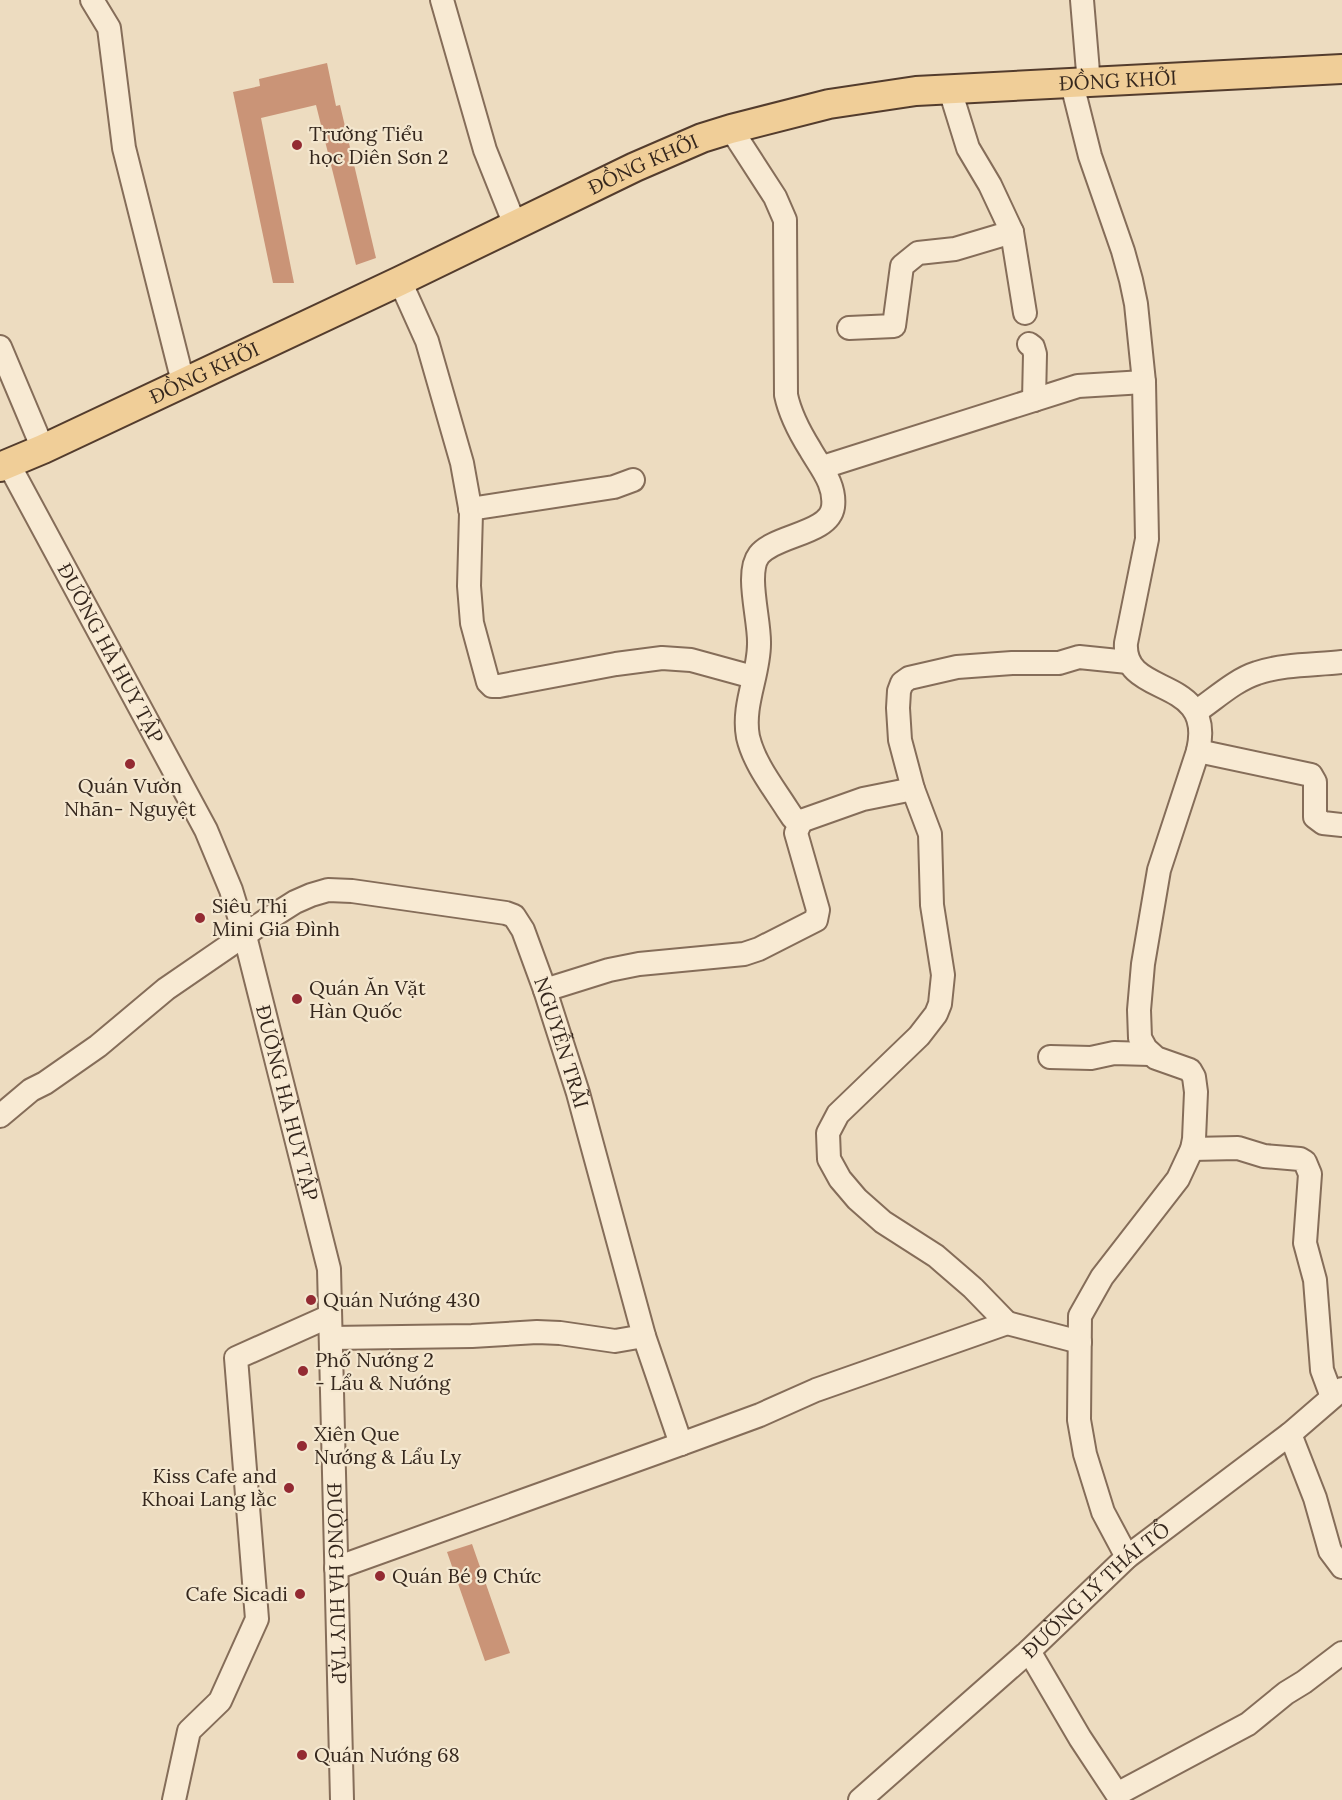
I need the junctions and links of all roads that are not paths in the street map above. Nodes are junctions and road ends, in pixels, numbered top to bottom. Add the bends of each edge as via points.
1 (92, 0) edge
2 (442, 0) edge
3 (1082, 0) edge
4 (1342, 69) edge
5 (1081, 84) junction
6 (950, 90) junction
7 (731, 129) junction
8 (514, 225) junction
9 (1012, 232) junction
10 (400, 281) junction
11 (1025, 312) dead end
12 (849, 327) dead end
13 (1029, 344) dead end
14 (0, 347) edge
15 (183, 382) junction
16 (1144, 382) junction
17 (1034, 400) junction
18 (43, 449) junction
19 (4, 465) edge
20 (823, 467) junction
21 (633, 480) dead end
22 (470, 509) junction
23 (1128, 662) junction
24 (1342, 663) edge
25 (753, 677) junction
26 (1197, 711) junction
27 (1198, 751) junction
28 (913, 789) junction
29 (801, 821) junction
30 (1342, 825) edge
31 (245, 936) junction
32 (545, 990) junction
33 (1150, 1054) junction
34 (1050, 1057) dead end
35 (0, 1116) edge
36 (1192, 1149) junction
37 (1007, 1323) junction
38 (331, 1327) junction
39 (644, 1336) junction
40 (1080, 1342) junction
41 (1337, 1393) edge
42 (1290, 1434) junction
43 (681, 1444) junction
44 (1127, 1557) junction
45 (1342, 1567) edge
46 (336, 1568) junction
47 (1029, 1651) junction
48 (1342, 1653) edge
49 (1119, 1797) edge
50 (174, 1800) edge
51 (342, 1800) edge
52 (860, 1800) edge

1 - 15 street via 109,28 124,148
2 - 8 street via 484,150
3 - 5 street
4 - 5 main road, ĐỒNG KHỞI
5 - 6 main road, ĐỒNG KHỞI
5 - 16 street via 1090,156 1131,280
6 - 7 main road, ĐỒNG KHỞI via 829,104
6 - 9 street via 968,148
7 - 8 main road, ĐỒNG KHỞI via 635,167
7 - 20 street via 775,196 785,220 786,395 809,448
8 - 10 main road, ĐỒNG KHỞI
9 - 11 street
9 - 12 street via 955,249 918,253 902,266 894,326
10 - 15 main road, ĐỒNG KHỞI
10 - 22 street via 436,368 456,436
13 - 17 street via 1035,354
14 - 18 street
15 - 18 main road, ĐỒNG KHỞI
16 - 17 street via 1078,386
16 - 23 street via 1147,539 1126,643
17 - 20 street
18 - 19 main road, ĐỒNG KHỞI
19 - 31 street, ĐƯỜNG HÀ HUY TẬP via 206,830
20 - 25 street via 833,501 827,519 770,546 754,564 760,644
21 - 22 street via 614,487
22 - 25 street via 472,623 492,686 662,658 691,660
23 - 26 street
23 - 28 street via 1079,657 1059,663 957,667 909,678 899,691 898,708 900,740
24 - 26 street via 1256,674
25 - 29 street via 746,720 751,746 787,809
26 - 27 street via 1201,732
27 - 30 street via 1311,775 1315,782 1315,817 1323,823
27 - 33 street via 1159,870 1143,964 1139,1027 1143,1045
28 - 29 street via 864,799
28 - 37 street via 930,834 932,905 943,975 940,1004 919,1036 838,1114 828,1132 829,1160 840,1179 883,1222 936,1256
29 - 32 street via 796,833 818,910 816,920 744,954 639,964
31 - 32 street, NGUYỄN TRÃI via 295,902 328,890 506,913 514,916 523,930
31 - 35 street, NGUYỄN TRÃI via 166,989 98,1046 31,1090
31 - 38 street, ĐƯỜNG HÀ HUY TẬP via 329,1269
32 - 39 street, NGUYỄN TRÃI via 578,1093
33 - 34 street
33 - 36 street via 1190,1070 1194,1077 1196,1127
36 - 40 street via 1178,1179 1086,1303 1080,1316
36 - 41 street via 1245,1149 1264,1156 1300,1160 1309,1167 1305,1244 1315,1280 1322,1370
37 - 40 street
37 - 43 street via 816,1390
38 - 39 street via 472,1336 560,1333 615,1341
38 - 46 street, ĐƯỜNG HÀ HUY TẬP
38 - 50 street via 236,1358 257,1619 220,1701 189,1731
39 - 43 street, NGUYỄN TRÃI
40 - 44 street via 1079,1420 1085,1454 1103,1512
41 - 42 street, ĐƯỜNG LÝ THÁI TỔ
42 - 44 street, ĐƯỜNG LÝ THÁI TỔ
42 - 45 street via 1318,1506 1330,1551
43 - 46 street
44 - 47 street, ĐƯỜNG LÝ THÁI TỔ
46 - 51 street, ĐƯỜNG HÀ HUY TẬP
47 - 49 street
47 - 52 street, ĐƯỜNG LÝ THÁI TỔ
48 - 49 street via 1248,1724

